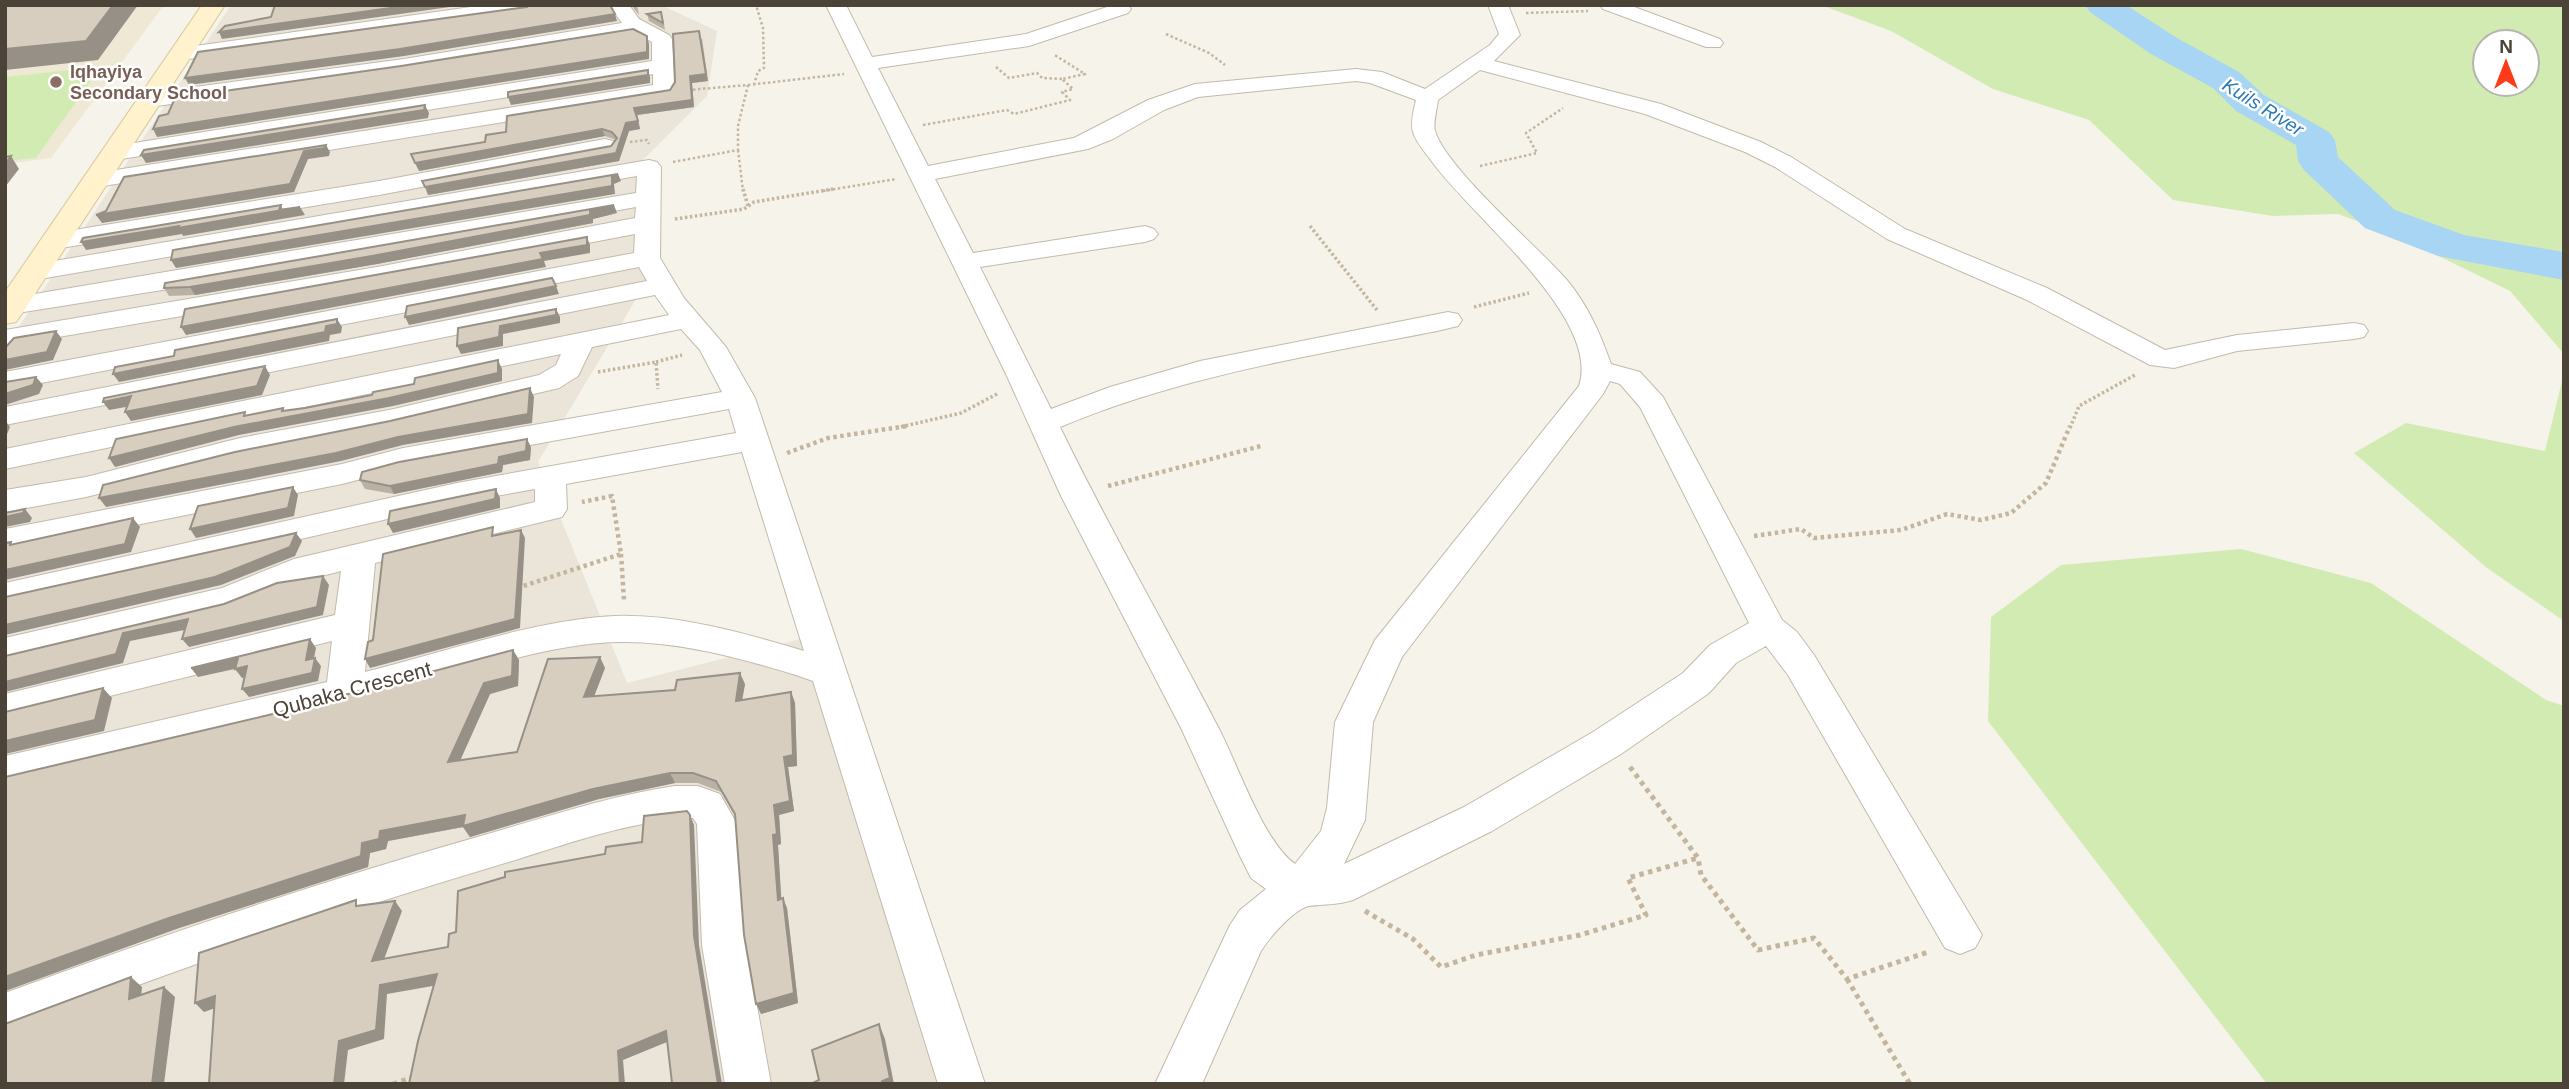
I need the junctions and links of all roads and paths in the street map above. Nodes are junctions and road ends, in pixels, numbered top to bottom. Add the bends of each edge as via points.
1 (214, 5) edge
2 (401, 5) edge
3 (528, 5) edge
4 (756, 5) edge
5 (836, 5) edge
6 (1617, 8) edge
7 (1121, 9) dead end
8 (1500, 10) edge
9 (626, 15) edge
10 (610, 32) junction
11 (376, 33) junction
12 (1166, 34) dead end
13 (1029, 40) junction
14 (1713, 43) dead end
15 (984, 48) junction
16 (181, 54) junction
17 (1476, 63) junction
18 (663, 66) junction
19 (866, 67) junction
20 (166, 78) junction
21 (1062, 79) junction
22 (748, 85) junction
23 (754, 85) junction
24 (1246, 85) junction
25 (664, 90) junction
26 (1590, 90) junction
27 (1427, 97) junction
28 (375, 103) junction
29 (144, 109) junction
30 (611, 121) edge
31 (897, 130) junction
32 (380, 135) junction
33 (489, 141) edge
34 (606, 146) edge
35 (738, 150) junction
36 (115, 153) junction
37 (339, 165) dead end
38 (649, 167) junction
39 (1447, 167) junction
40 (921, 175) junction
41 (377, 176) junction
42 (97, 180) junction
43 (81, 203) junction
44 (748, 206) junction
45 (363, 217) junction
46 (1310, 226) dead end
47 (1145, 234) dead end
48 (55, 242) junction
49 (650, 242) junction
50 (356, 248) junction
51 (964, 262) junction
52 (34, 272) junction
53 (1558, 286) junction
54 (8, 311) edge
55 (689, 319) junction
56 (1448, 320) joint
57 (1391, 331) junction
58 (2354, 331) dead end
59 (5, 338) edge
60 (581, 341) junction
61 (2154, 358) junction
62 (1599, 369) junction
63 (559, 379) junction
64 (5, 381) edge
65 (1025, 386) junction
66 (740, 398) junction
67 (660, 414) junction
68 (5, 416) edge
69 (1043, 423) junction
70 (1261, 446) dead end
71 (757, 451) junction
72 (5, 459) edge
73 (550, 474) junction
74 (1077, 496) junction
75 (5, 501) edge
76 (551, 509) junction
77 (5, 540) edge
78 (1724, 540) junction
79 (621, 554) junction
80 (359, 557) junction
81 (509, 590) edge
82 (5, 595) edge
83 (354, 623) junction
84 (1769, 628) junction
85 (626, 629) junction
86 (5, 651) edge
87 (826, 671) junction
88 (345, 690) junction
89 (5, 708) edge
90 (1607, 743) junction
91 (5, 772) edge
92 (1698, 858) junction
93 (1338, 887) junction
94 (1297, 889) junction
95 (1961, 935) joint
96 (1847, 979) junction
97 (5, 1014) edge
98 (418, 1075) edge
99 (393, 1084) edge
100 (748, 1084) edge
101 (962, 1084) edge
102 (1178, 1084) edge
103 (1910, 1084) edge

1 - 16 main road
2 - 11 street via 386,14
3 - 11 street
4 - 23 path via 766,52 764,68 758,71
5 - 19 street
6 - 8 path
6 - 14 street
7 - 13 street
8 - 17 street via 1510,35
9 - 10 street
9 - 11 street
9 - 18 street via 662,39
10 - 28 street via 595,44 576,50
10 - 29 street
11 - 16 street
11 - 20 street
12 - 24 path via 1209,53
13 - 15 street
13 - 21 path via 1085,74
15 - 19 street
15 - 21 path via 991,64 1009,78 1037,73 1042,78
16 - 20 main road
17 - 26 street
17 - 27 street
18 - 25 street
18 - 28 street
19 - 23 path
19 - 31 street
20 - 29 main road
21 - 31 path via 1073,89 1062,92 1070,100 1064,102 1014,114 1007,110
22 - 23 path
22 - 25 path
22 - 35 path via 737,126
24 - 27 street via 1367,75
24 - 40 street via 1182,94 1105,134 1056,151
25 - 32 street
26 - 39 path via 1526,133 1537,153 1489,166
26 - 61 street via 1753,147 1896,234 2048,299
27 - 39 street via 1423,130
28 - 29 street
28 - 32 street
28 - 36 street
29 - 36 main road
30 - 33 street
31 - 40 street
32 - 41 street
32 - 42 street
34 - 41 street
35 - 38 path
35 - 44 path
36 - 42 main road
37 - 43 street
38 - 45 street
38 - 49 street
39 - 53 street
40 - 44 path
40 - 51 street
41 - 45 street
41 - 48 street
42 - 43 main road
43 - 48 main road
44 - 49 path
45 - 50 street
45 - 52 street
46 - 57 path
47 - 51 street
48 - 52 main road
49 - 50 street
49 - 55 street
49 - 59 street via 377,275
49 - 64 street
49 - 68 street
50 - 54 street
51 - 65 street
52 - 54 main road
53 - 56 path via 1500,299
53 - 62 street via 1580,317
55 - 60 street
55 - 66 street via 712,347
56 - 57 street
57 - 69 street via 1192,373 1095,399
58 - 61 street via 2237,343 2174,359
60 - 63 street via 574,361
60 - 72 street
61 - 78 path via 2153,367 2079,406 2046,483 2011,513 1981,520 1947,514 1889,531 1814,538 1801,529
62 - 78 street via 1630,378 1653,403
62 - 94 street via 1593,388 1388,649 1368,684 1354,724 1346,811 1333,847
63 - 67 path via 656,362
63 - 75 street via 240,448 86,487
65 - 69 street
65 - 71 path via 1001,392 981,407 920,422
66 - 67 street
66 - 71 street
67 - 77 street via 403,458
69 - 74 street
70 - 74 path
71 - 73 street
71 - 87 street
73 - 76 street
73 - 82 street
74 - 94 street via 1200,728 1266,866
76 - 79 path via 612,496
76 - 80 street
78 - 84 street
79 - 81 path
79 - 85 path
80 - 83 street
80 - 86 street via 294,571 230,598
83 - 88 street
83 - 89 street
84 - 90 street via 1723,654 1696,683
84 - 95 street via 1801,665
85 - 87 street, Qubaka Crescent via 694,637
85 - 88 street, Qubaka Crescent via 542,640
87 - 101 street
88 - 91 street, Qubaka Crescent
90 - 92 path via 1646,785
90 - 93 street via 1478,819
92 - 93 path via 1628,878 1646,915 1441,967 1413,939 1364,910
92 - 96 path via 1701,874 1758,950 1814,938
93 - 94 street
94 - 102 street via 1255,923 1245,939
95 - 96 path via 1960,945 1951,950 1920,953
96 - 103 path
97 - 100 street via 198,941 407,874 637,810 693,802 706,805 717,824 724,945
98 - 99 path

